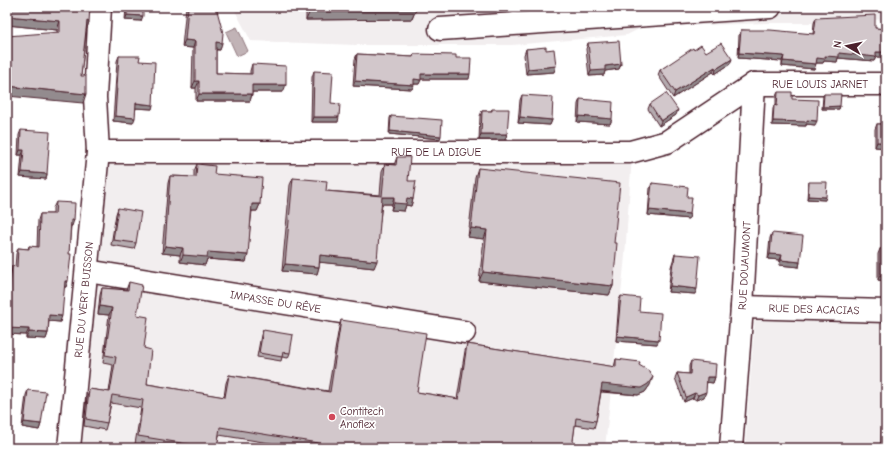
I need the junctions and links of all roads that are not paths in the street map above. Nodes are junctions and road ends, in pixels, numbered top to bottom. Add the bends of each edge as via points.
1 (100, 7) edge
2 (770, 7) edge
3 (440, 29) dead end
4 (754, 84) junction
5 (886, 84) edge
6 (98, 152) junction
7 (87, 272) junction
8 (742, 307) junction
9 (886, 311) edge
10 (464, 332) dead end
11 (69, 448) edge
12 (731, 448) edge

1 - 6 street, RUE DU VERT BUISSON via 95,97
2 - 3 street
4 - 5 street, RUE LOUIS JARNET
4 - 6 street, RUE DE LA DIGUE via 667,142 630,152
4 - 8 street, RUE DOUAUMONT
6 - 7 street, RUE DU VERT BUISSON
7 - 10 street, IMPASSE DU RÊVE
7 - 11 street, RUE DU VERT BUISSON
8 - 9 street, RUE DES ACACIAS
8 - 12 street, RUE DOUAUMONT

